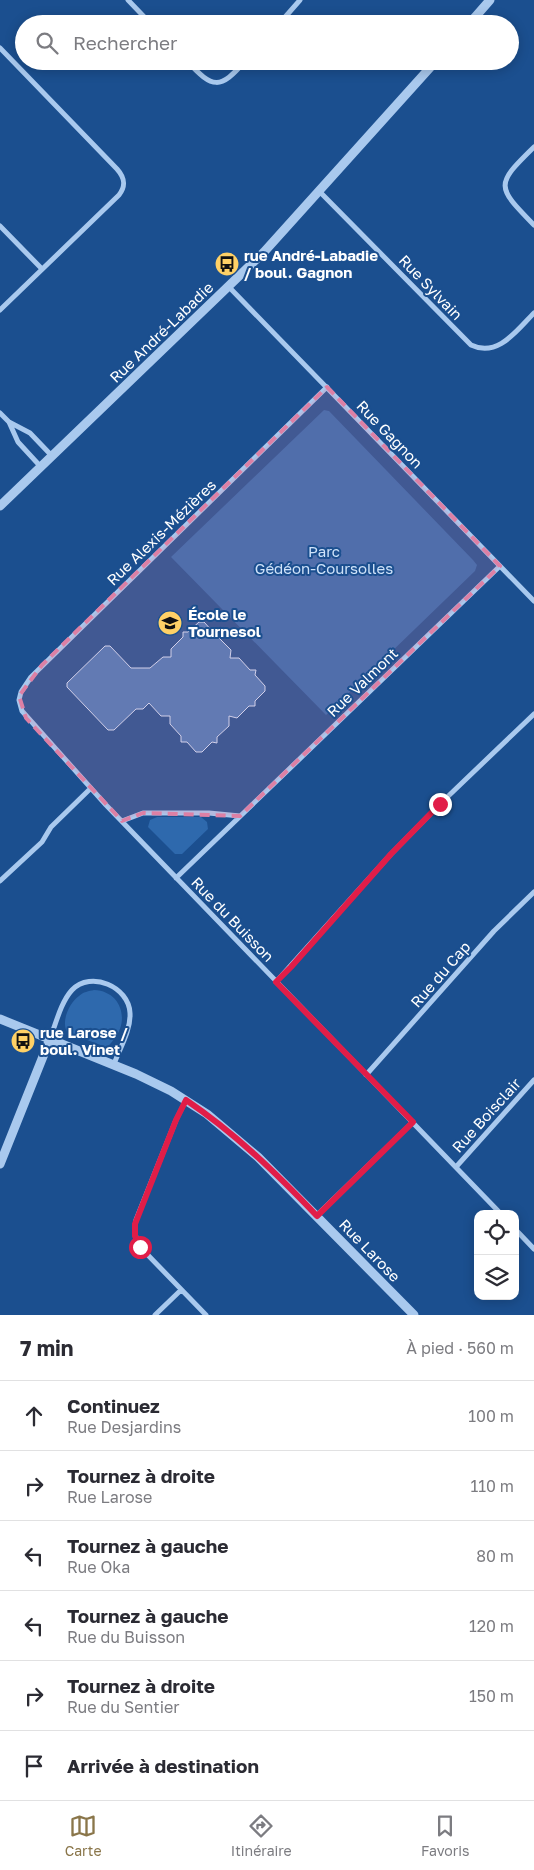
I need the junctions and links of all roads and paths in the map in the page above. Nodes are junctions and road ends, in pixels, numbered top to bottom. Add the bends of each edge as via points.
1 (128, 0) edge
2 (300, 0) edge
3 (490, 0) edge
4 (142, 15) edge
5 (287, 15) edge
6 (477, 15) edge
7 (0, 48) edge
8 (15, 64) edge
9 (21, 70) edge
10 (196, 70) edge
11 (238, 70) edge
12 (428, 70) edge
13 (534, 147) edge
14 (320, 192) junction
15 (534, 225) edge
16 (0, 226) edge
17 (42, 269) junction
18 (228, 286) junction
19 (0, 310) edge
20 (534, 314) edge
21 (327, 387) junction
22 (0, 413) edge
23 (9, 422) junction
24 (52, 456) junction
25 (41, 467) junction
26 (0, 506) edge
27 (500, 566) junction
28 (534, 601) edge
29 (19, 700) joint
30 (534, 714) edge
31 (92, 788) junction
32 (240, 816) junction
33 (122, 821) junction
34 (176, 878) junction
35 (0, 881) edge
36 (534, 892) edge
37 (276, 982) junction
38 (0, 1019) edge
39 (50, 1039) junction
40 (114, 1064) junction
41 (366, 1075) junction
42 (534, 1080) edge
43 (186, 1100) junction
44 (413, 1122) junction
45 (0, 1164) edge
46 (456, 1167) junction
47 (497, 1210) edge
48 (317, 1216) junction
49 (519, 1233) edge
50 (534, 1249) edge
51 (181, 1290) junction
52 (155, 1315) edge
53 (206, 1315) edge
54 (414, 1315) edge

1 - 4 street
2 - 5 street
3 - 6 street
7 - 8 street
9 - 17 street via 124,180 119,195
10 - 11 street via 204,78 217,83 230,78
12 - 14 street, Rue André-Labadie
13 - 15 street via 510,171 505,185 509,199
14 - 18 street, Rue André-Labadie
14 - 20 street, Rue Sylvain via 471,345 488,349 500,345
16 - 17 street
17 - 19 street
18 - 21 street, Rue Gagnon
18 - 24 street, Rue André-Labadie
21 - 27 street, Rue Gagnon
21 - 29 street, Rue Alexis-Mézières via 31,677 22,688
22 - 23 street
23 - 24 street via 30,433
23 - 25 street via 18,442
24 - 25 street, Rue André-Labadie
25 - 26 street, Rue André-Labadie
27 - 28 street, Rue Gagnon
27 - 32 street, Rue Valmont
29 - 31 street, Rue du Buisson via 26,718
30 - 37 street via 391,854
31 - 33 street, Rue du Buisson
31 - 35 street
32 - 33 street via 143,812
32 - 34 street, Rue Valmont
33 - 34 street, Rue du Buisson
34 - 37 street, Rue du Buisson
36 - 41 street, Rue du Cap via 494,931
37 - 41 street, Rue du Buisson
38 - 39 street, Rue Larose
39 - 40 street, Rue Larose
39 - 40 street via 66,998 75,987 94,981 111,986 126,998 130,1014
39 - 45 street
40 - 43 street, Rue Larose
41 - 44 street, Rue du Buisson
42 - 46 street, Rue Boisclair
43 - 48 street, Rue Larose via 237,1138
43 - 51 street via 141,1207 134,1232 143,1250
44 - 46 street, Rue du Buisson
44 - 48 street
46 - 47 street, Rue du Buisson
48 - 54 street, Rue Larose
49 - 50 street
51 - 52 street
51 - 53 street

